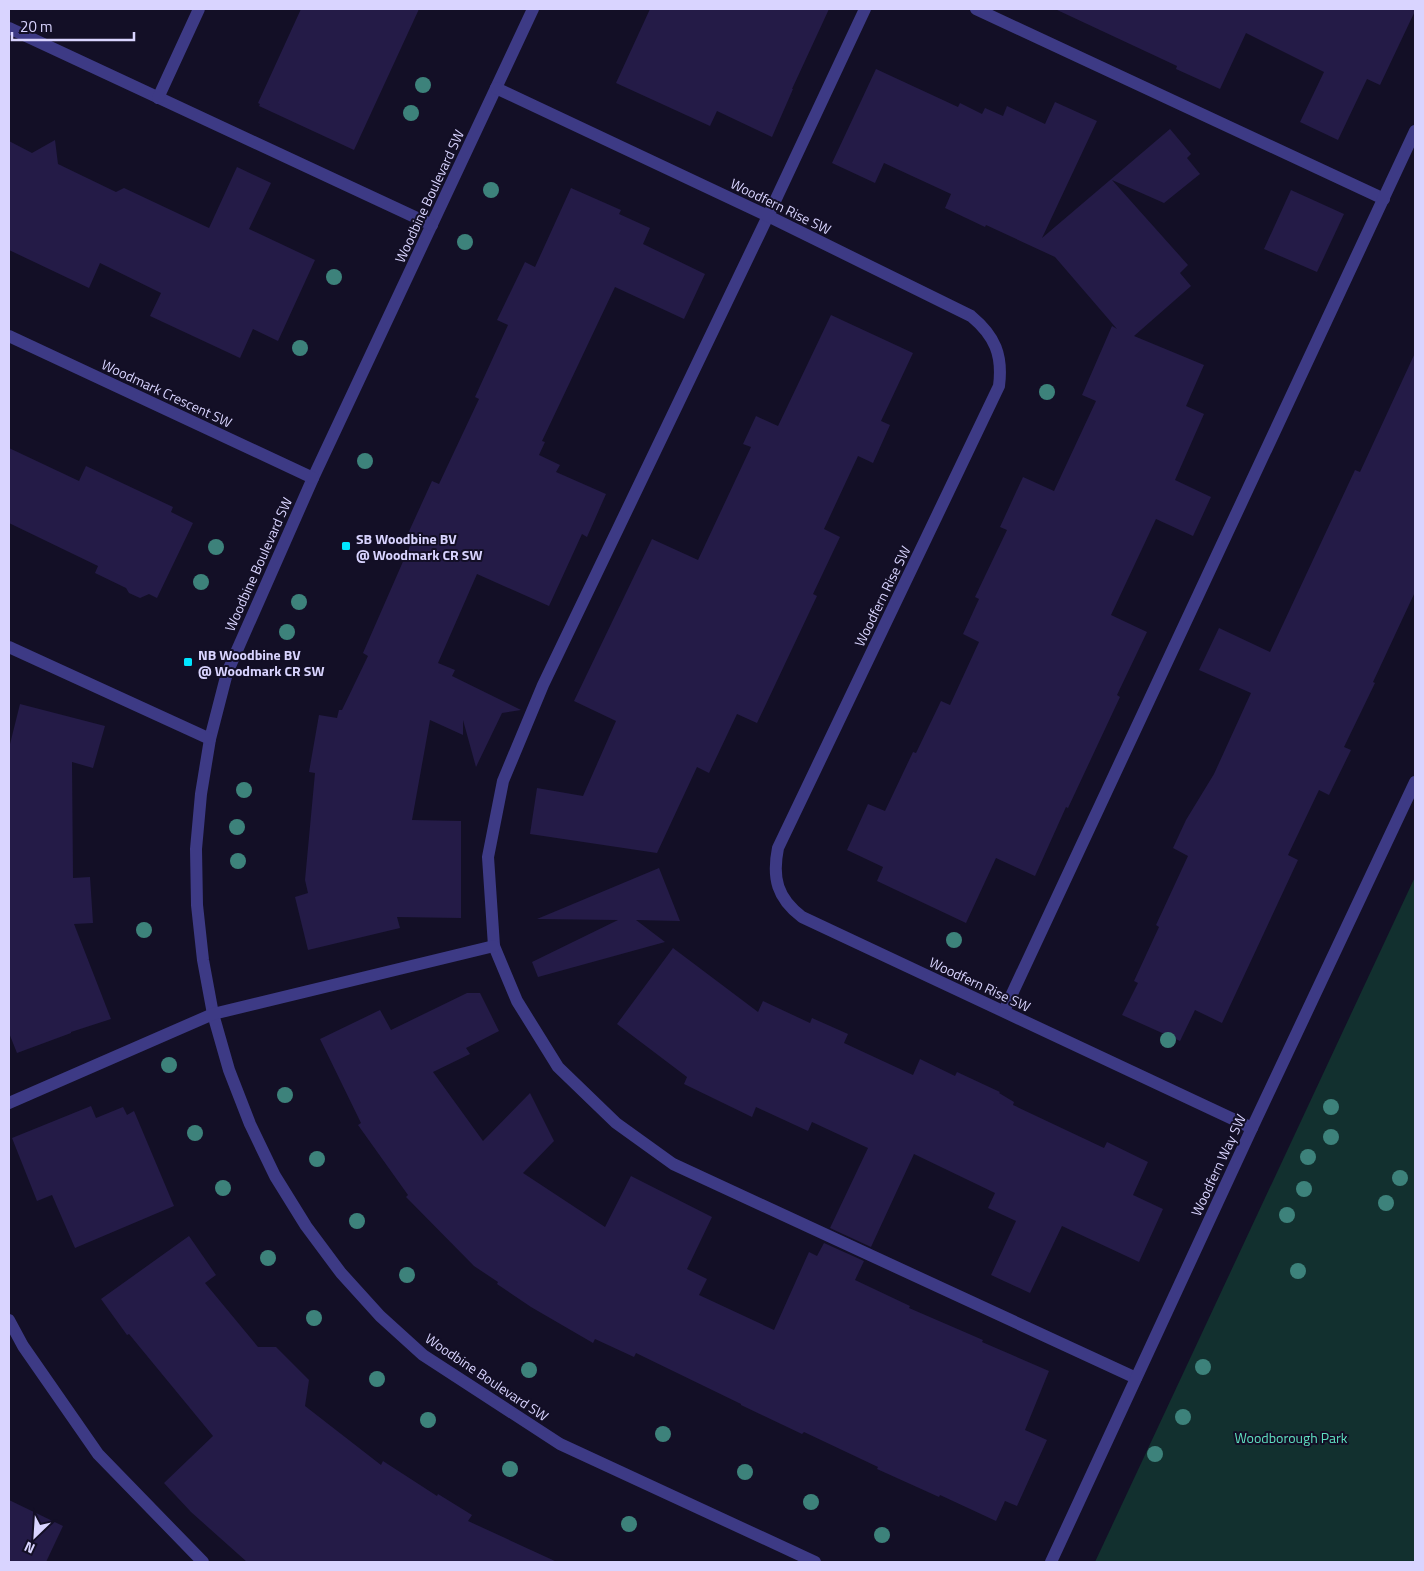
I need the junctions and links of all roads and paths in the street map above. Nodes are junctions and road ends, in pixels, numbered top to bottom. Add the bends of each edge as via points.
1 (199, 9) edge
2 (533, 9) edge
3 (865, 9) edge
4 (976, 9) edge
5 (9, 28) edge
6 (496, 88) junction
7 (158, 98) junction
8 (1415, 131) edge
9 (1384, 199) junction
10 (768, 216) junction
11 (432, 225) junction
12 (9, 336) edge
13 (313, 478) junction
14 (9, 647) edge
15 (210, 739) junction
16 (1415, 782) edge
17 (494, 946) junction
18 (1004, 1011) junction
19 (213, 1014) junction
20 (9, 1103) edge
21 (1252, 1128) junction
22 (9, 1320) edge
23 (1136, 1378) junction
24 (203, 1562) edge
25 (815, 1562) edge
26 (1051, 1562) edge

1 - 7 street
2 - 6 street, Woodbine Boulevard SW
3 - 10 street
4 - 9 street
5 - 7 street
6 - 10 street, Woodfern Rise SW
6 - 11 street, Woodbine Boulevard SW
7 - 11 street
8 - 9 street
9 - 18 street
10 - 17 street via 543,685 503,782 488,857
10 - 18 street, Woodfern Rise SW via 971,316 984,326 999,357 999,386 778,848 774,866 784,900 802,917
11 - 13 street, Woodbine Boulevard SW
12 - 13 street, Woodmark Crescent SW
13 - 15 street, Woodbine Boulevard SW via 227,673
14 - 15 street
15 - 19 street, Woodbine Boulevard SW via 196,849 197,905
16 - 21 street, Woodfern Way SW
17 - 19 street
17 - 23 street via 517,1001 558,1067 616,1123 673,1164
18 - 21 street, Woodfern Rise SW
19 - 20 street
19 - 25 street, Woodbine Boulevard SW via 246,1115 275,1176 341,1273 380,1316 423,1355 560,1444
21 - 23 street, Woodfern Way SW
22 - 24 street via 23,1346 98,1454
23 - 26 street, Woodfern Way SW

